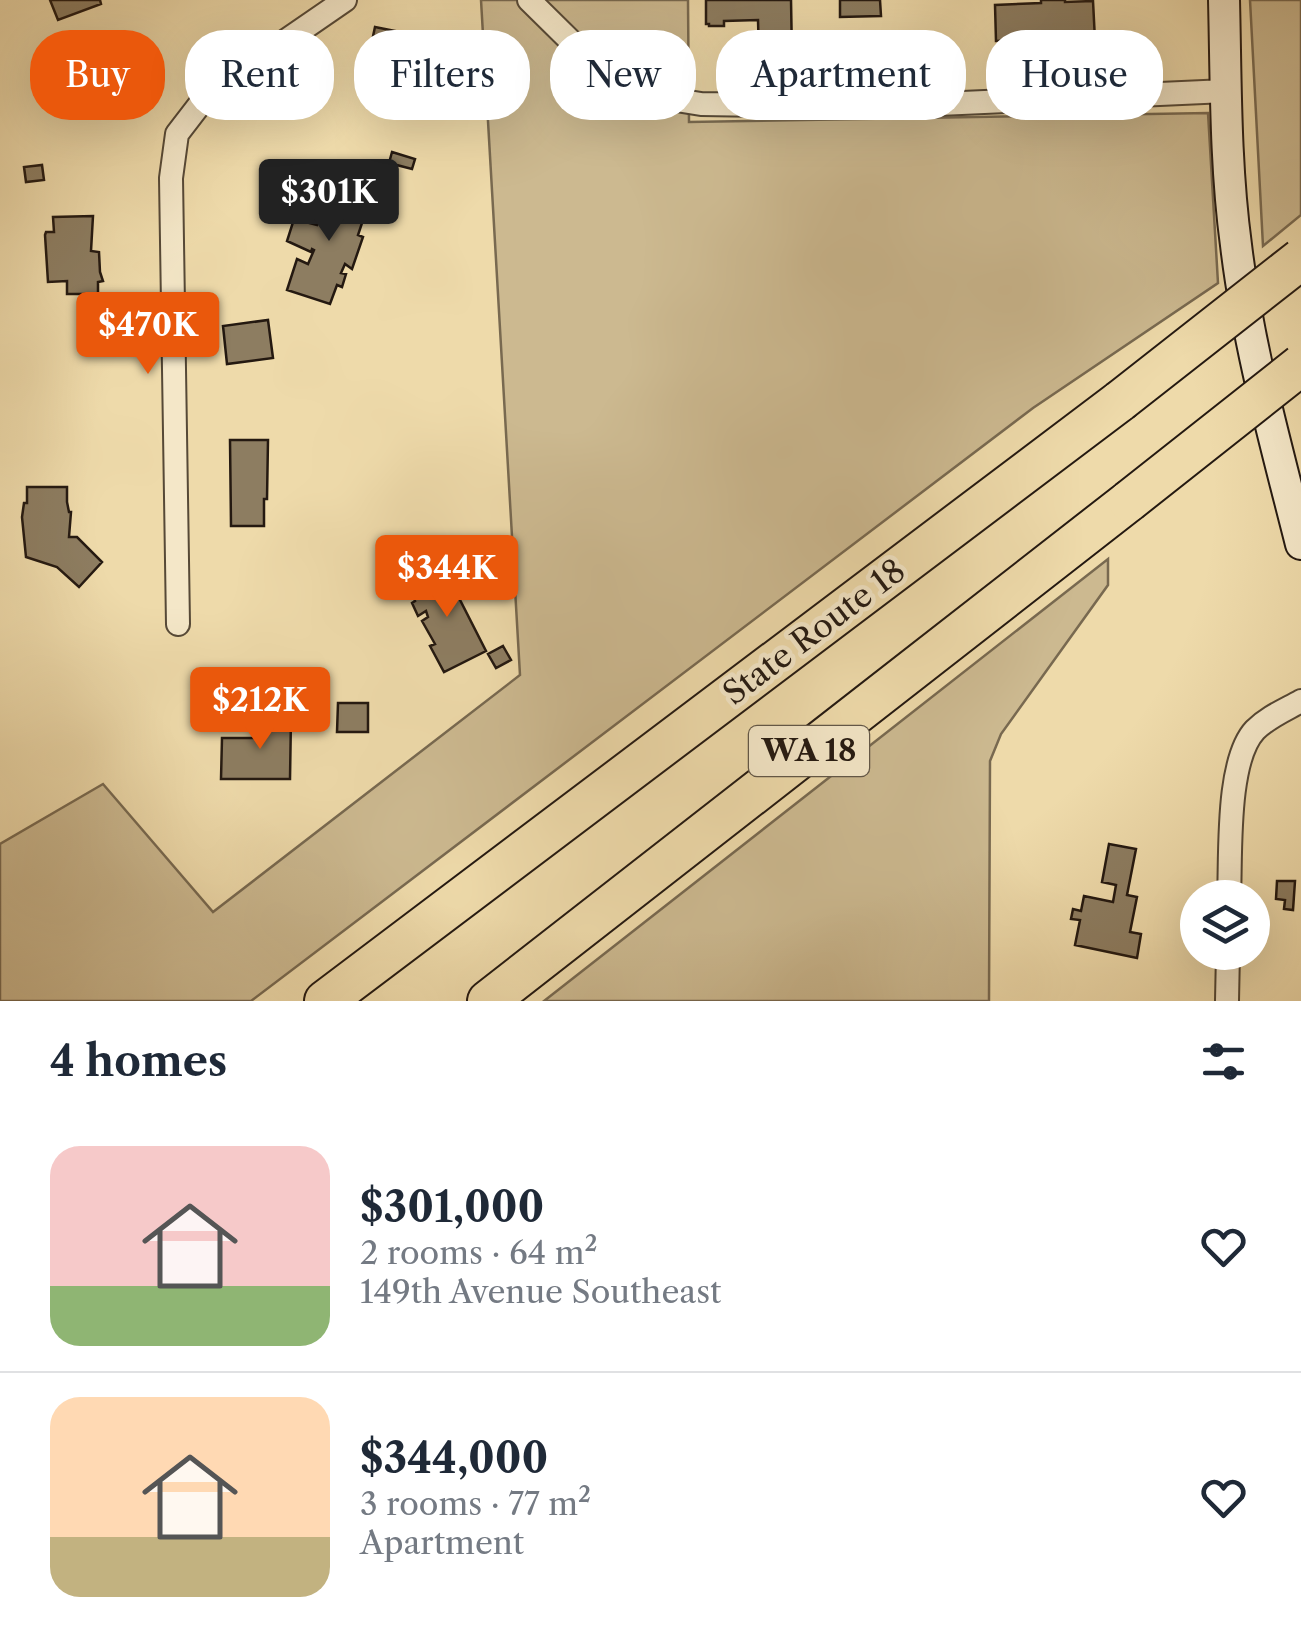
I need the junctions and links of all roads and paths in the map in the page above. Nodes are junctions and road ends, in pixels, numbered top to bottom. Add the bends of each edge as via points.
1 (345, 0) edge
2 (530, 0) edge
3 (1224, 0) edge
4 (1226, 91) junction
5 (1301, 260) edge
6 (1301, 365) edge
7 (1301, 544) edge
8 (178, 624) dead end
9 (1301, 702) edge
10 (1230, 880) edge
11 (1228, 970) edge
12 (325, 1001) edge
13 (488, 1001) edge
14 (1228, 1001) edge

1 - 8 street via 207,95 176,134 171,178
2 - 4 street via 599,69 639,94 701,104 872,107
3 - 4 street
4 - 7 street via 1236,245 1250,330
5 - 12 highway, State Route 18 / WA 18, bridge
6 - 13 highway, WA 18, bridge
9 - 10 street via 1254,731 1239,757
11 - 14 street

